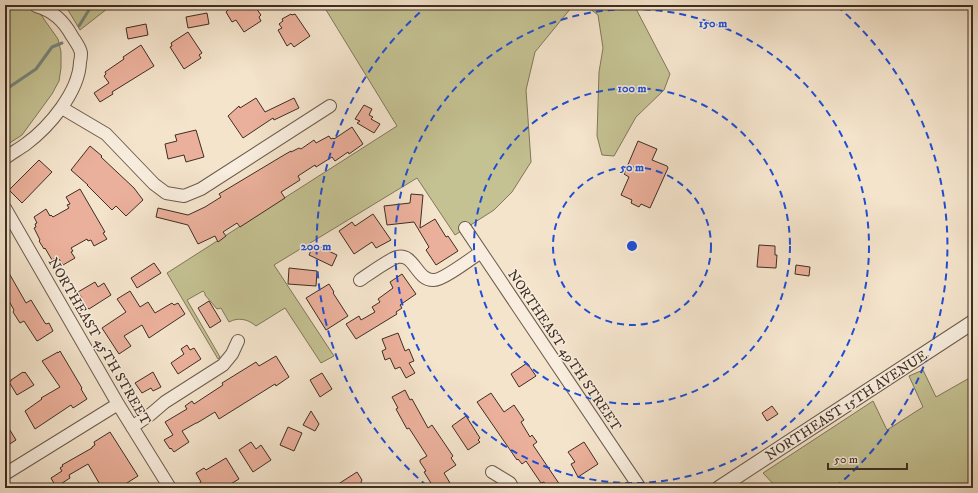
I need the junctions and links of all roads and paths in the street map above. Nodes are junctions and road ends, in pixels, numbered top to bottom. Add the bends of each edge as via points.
1 (36, 6) edge
2 (330, 106) dead end
3 (62, 108) junction
4 (5, 158) edge
5 (5, 208) edge
6 (465, 228) dead end
7 (481, 252) junction
8 (360, 280) dead end
9 (973, 322) edge
10 (238, 341) dead end
11 (118, 404) junction
12 (132, 427) junction
13 (492, 472) dead end
14 (5, 474) edge
15 (170, 488) edge
16 (513, 488) edge
17 (640, 488) edge
18 (719, 488) edge

1 - 3 street via 57,16 72,35 81,53 80,72
2 - 3 street via 205,187 184,196 166,193 106,134
3 - 4 street via 27,144
5 - 11 street, NORTHEAST 45TH STREET
6 - 7 street, NORTHEAST 49TH STREET
7 - 8 street via 437,280 424,277 411,261 403,257 393,259
7 - 17 street, NORTHEAST 49TH STREET
9 - 18 street, NORTHEAST 15TH AVENUE
10 - 12 street via 223,365 165,402
11 - 12 street, NORTHEAST 45TH STREET
11 - 14 street
12 - 15 street, NORTHEAST 45TH STREET
13 - 16 street via 510,483

